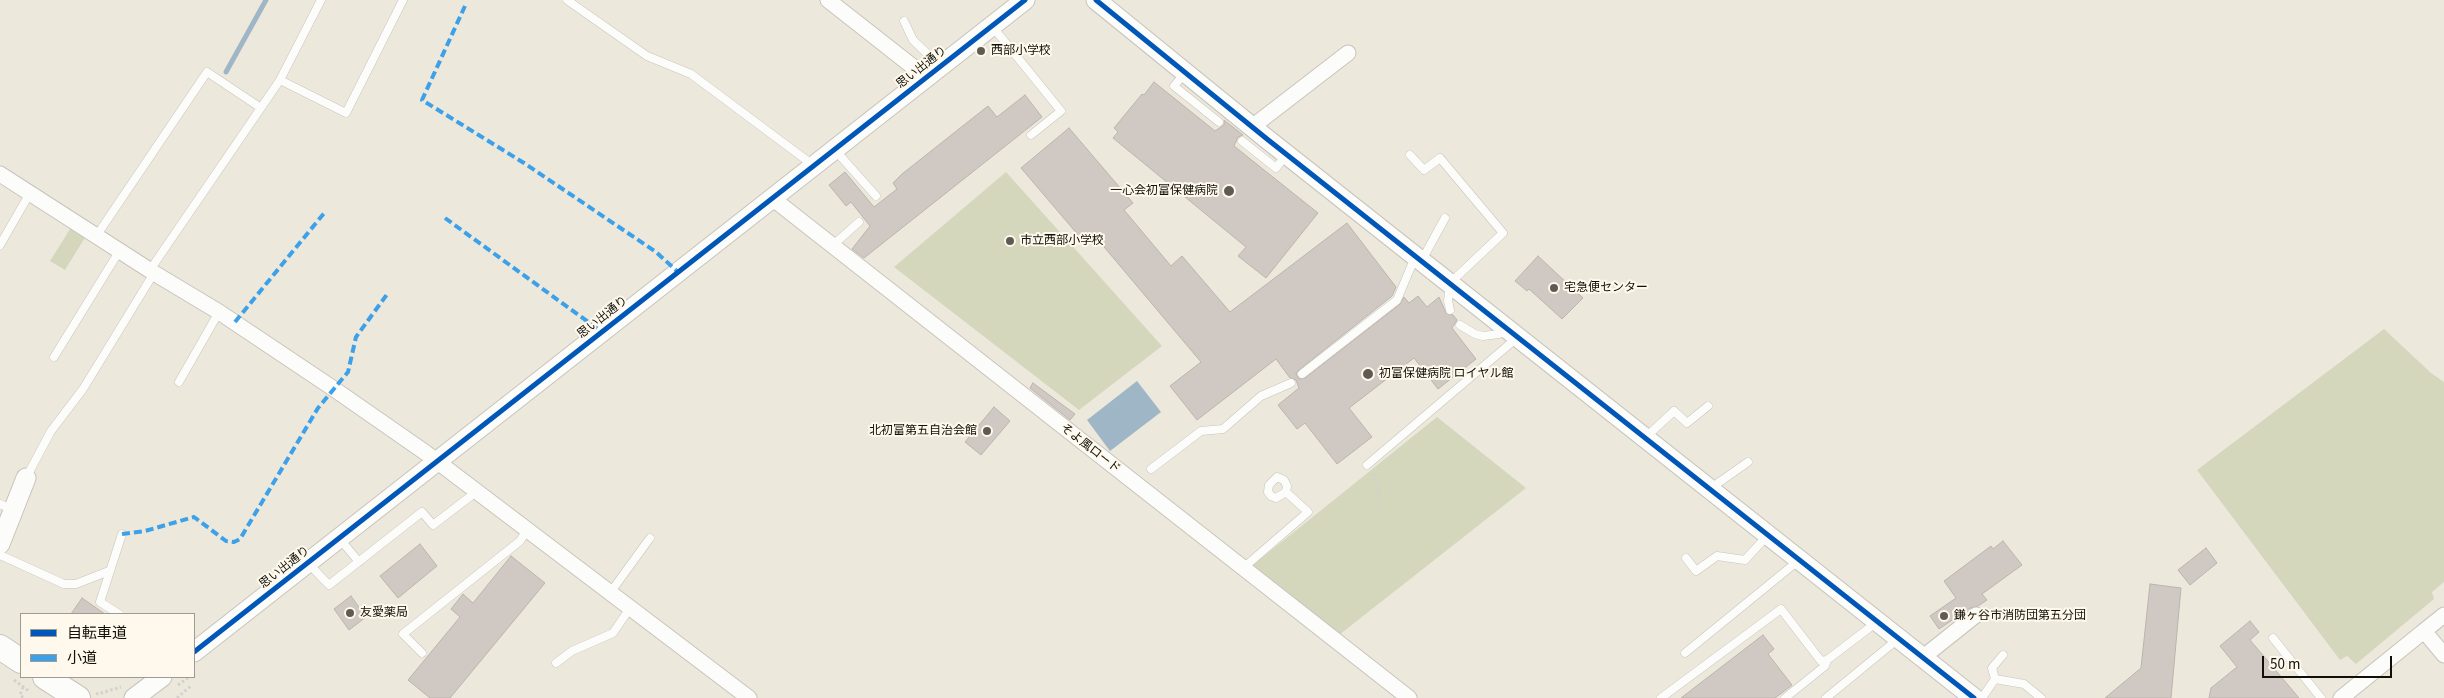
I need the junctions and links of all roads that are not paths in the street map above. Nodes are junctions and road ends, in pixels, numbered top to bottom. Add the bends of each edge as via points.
1 (321, 0) edge
2 (403, 0) edge
3 (567, 0) edge
4 (828, 0) edge
5 (1096, 0) edge
6 (1020, 1) edge
7 (904, 21) dead end
8 (992, 26) junction
9 (1348, 53) dead end
10 (933, 72) junction
11 (1185, 73) junction
12 (280, 80) junction
13 (261, 108) junction
14 (1219, 122) dead end
15 (1247, 134) junction
16 (1031, 135) dead end
17 (836, 150) junction
18 (1410, 155) dead end
19 (814, 166) junction
20 (0, 174) edge
21 (30, 193) junction
22 (876, 196) dead end
23 (772, 198) junction
24 (1445, 218) dead end
25 (859, 222) dead end
26 (96, 235) junction
27 (0, 245) edge
28 (832, 246) junction
29 (120, 250) junction
30 (1419, 257) junction
31 (152, 272) junction
32 (1450, 283) junction
33 (1450, 310) dead end
34 (220, 312) junction
35 (1460, 325) dead end
36 (1513, 333) junction
37 (54, 357) dead end
38 (1302, 374) dead end
39 (179, 382) dead end
40 (1291, 383) dead end
41 (1708, 406) dead end
42 (1644, 438) junction
43 (436, 462) junction
44 (1748, 462) dead end
45 (1367, 465) road end
46 (1151, 468) dead end
47 (26, 478) joint
48 (1710, 490) junction
49 (476, 492) junction
50 (1286, 492) dead end
51 (7, 507) edge
52 (527, 530) junction
53 (122, 534) dead end
54 (1767, 536) junction
55 (339, 538) junction
56 (650, 538) dead end
57 (0, 544) edge
58 (0, 555) edge
59 (1686, 558) dead end
60 (1798, 561) junction
61 (308, 562) junction
62 (359, 562) junction
63 (1242, 569) junction
64 (110, 571) junction
65 (610, 593) junction
66 (630, 608) junction
67 (117, 613) edge
68 (1976, 615) dead end
69 (2444, 615) edge
70 (1877, 622) junction
71 (2424, 631) junction
72 (2273, 638) dead end
73 (1898, 639) junction
74 (0, 647) edge
75 (195, 651) edge
76 (422, 653) dead end
77 (1685, 653) dead end
78 (2003, 655) dead end
79 (2444, 655) edge
80 (1922, 658) junction
81 (20, 660) edge
82 (1827, 660) junction
83 (556, 663) dead end
84 (47, 678) edge
85 (160, 678) edge
86 (1995, 679) junction
87 (131, 690) edge
88 (84, 694) edge
89 (749, 698) edge
90 (1409, 698) edge
91 (1661, 698) edge
92 (1784, 698) edge
93 (1826, 698) edge
94 (1974, 698) edge
95 (1982, 698) edge
96 (2041, 698) edge
97 (2321, 698) edge
98 (2341, 698) edge

1 - 12 lane
2 - 12 lane via 346,113
3 - 19 lane via 647,56 691,74
4 - 10 street
5 - 11 street
6 - 8 street, 思い出通り
7 - 10 lane
8 - 10 street, 思い出通り
8 - 16 lane via 1061,111
9 - 15 street
10 - 17 street, 思い出通り
11 - 14 lane via 1174,86
11 - 15 street
12 - 13 lane
13 - 26 lane via 207,72
13 - 31 lane
15 - 30 street via 1287,154
17 - 19 street, 思い出通り
17 - 22 lane
18 - 32 lane via 1424,170 1440,158 1503,233
19 - 23 street, 思い出通り
20 - 21 street
21 - 26 street
21 - 27 lane
23 - 28 street, そよ風ロード
23 - 43 street, 思い出通り
24 - 30 lane
25 - 28 lane
26 - 29 street
28 - 63 street, そよ風ロード via 997,371
29 - 31 street
29 - 37 lane
30 - 32 street
30 - 38 lane via 1397,300
31 - 34 street
31 - 47 lane via 83,389 51,431
32 - 33 lane
32 - 36 street
34 - 39 lane
34 - 43 street
35 - 36 lane via 1483,336
36 - 42 street
36 - 45 lane
40 - 46 lane via 1261,396 1223,429 1201,431
41 - 42 lane via 1687,423 1674,411
42 - 48 street
43 - 49 street
43 - 55 street, 思い出通り
44 - 48 lane
47 - 51 street
48 - 54 street
49 - 52 street
49 - 62 lane via 433,526 422,512
50 - 63 lane via 1308,512
51 - 57 street
52 - 65 street
52 - 76 lane via 520,542 403,634
53 - 64 lane
54 - 59 lane via 1745,560 1717,556 1696,571
54 - 60 street
55 - 61 street, 思い出通り
55 - 62 lane
56 - 65 lane
58 - 64 lane via 64,584 76,584
60 - 70 street
60 - 77 lane
61 - 62 lane via 329,586
61 - 75 street, 思い出通り
63 - 90 street, そよ風ロード
64 - 67 lane via 100,602
65 - 66 street
66 - 83 lane via 613,632 572,650
66 - 89 street
68 - 80 street
69 - 71 street
70 - 73 street
70 - 82 lane
71 - 79 street
71 - 98 street
72 - 97 lane
73 - 80 street
73 - 93 lane
74 - 81 main road
78 - 86 lane via 1992,668
80 - 94 street
82 - 91 lane via 1821,661 1781,609
82 - 92 lane via 1824,666
84 - 88 main road
85 - 87 street
86 - 95 lane
86 - 96 lane via 2024,684

